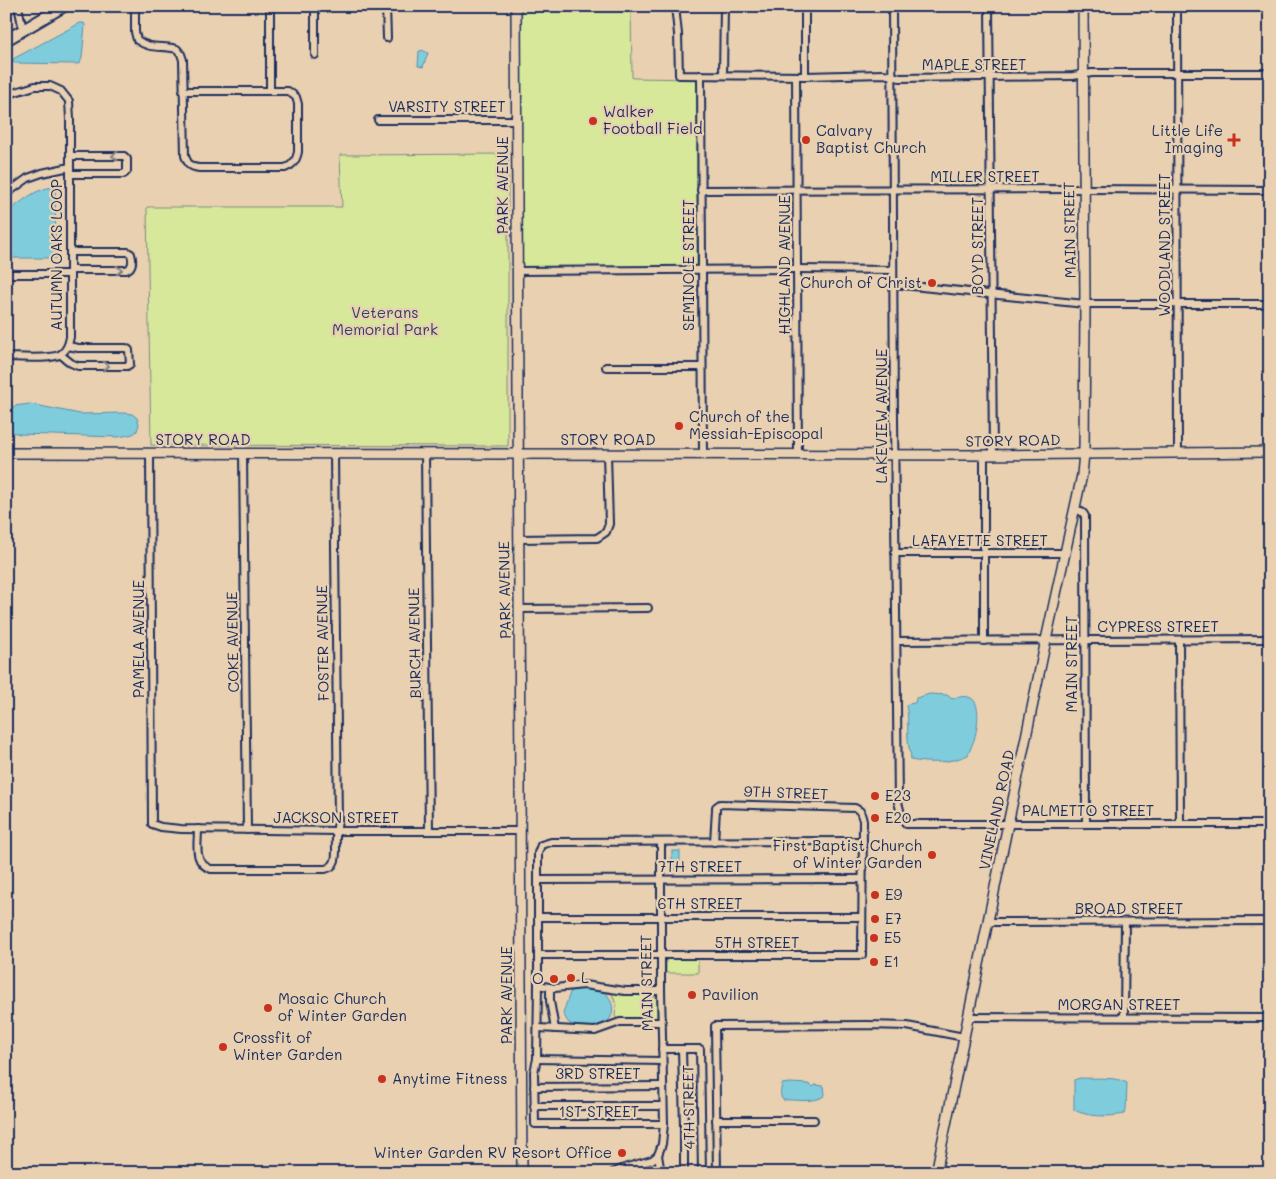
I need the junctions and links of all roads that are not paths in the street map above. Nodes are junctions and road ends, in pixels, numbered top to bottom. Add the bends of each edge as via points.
1 (18, 6) edge
2 (64, 6) edge
3 (135, 6) edge
4 (270, 6) edge
5 (315, 6) edge
6 (386, 6) edge
7 (516, 6) edge
8 (675, 6) edge
9 (724, 6) edge
10 (805, 6) edge
11 (892, 6) edge
12 (988, 6) edge
13 (1083, 6) edge
14 (1177, 6) edge
15 (23, 30) junction
16 (386, 38) dead end
17 (6, 40) edge
18 (315, 55) dead end
19 (1177, 73) junction
20 (1270, 73) edge
21 (1083, 74) junction
22 (701, 75) junction
23 (723, 75) junction
24 (796, 76) junction
25 (805, 76) junction
26 (892, 76) junction
27 (989, 77) junction
28 (270, 90) junction
29 (183, 91) junction
30 (6, 95) edge
31 (378, 120) dead end
32 (516, 120) junction
33 (70, 156) junction
34 (70, 170) junction
35 (1084, 189) junction
36 (701, 190) junction
37 (893, 190) junction
38 (991, 190) junction
39 (1178, 190) junction
40 (1270, 190) edge
41 (797, 191) junction
42 (6, 194) edge
43 (70, 252) junction
44 (797, 269) junction
45 (701, 270) junction
46 (893, 270) junction
47 (517, 271) junction
48 (70, 272) junction
49 (6, 274) edge
50 (894, 284) junction
51 (991, 295) junction
52 (1085, 304) junction
53 (1178, 304) junction
54 (1270, 304) edge
55 (68, 346) junction
56 (61, 355) junction
57 (6, 357) edge
58 (606, 366) dead end
59 (702, 366) junction
60 (1270, 452) edge
61 (6, 453) edge
62 (150, 453) junction
63 (1178, 453) junction
64 (243, 454) junction
65 (334, 454) junction
66 (425, 454) junction
67 (518, 454) junction
68 (607, 454) junction
69 (703, 454) junction
70 (798, 454) junction
71 (1084, 454) junction
72 (895, 455) junction
73 (988, 455) junction
74 (1075, 508) junction
75 (518, 539) junction
76 (895, 553) junction
77 (1066, 553) junction
78 (985, 554) junction
79 (648, 608) dead end
80 (519, 609) junction
81 (1046, 640) junction
82 (1085, 640) junction
83 (1180, 640) junction
84 (1270, 640) edge
85 (897, 641) junction
86 (984, 641) junction
87 (1180, 823) junction
88 (152, 824) joint
89 (906, 824) joint
90 (1008, 824) junction
91 (1086, 824) junction
92 (1270, 825) edge
93 (198, 829) junction
94 (248, 830) junction
95 (337, 831) junction
96 (429, 831) junction
97 (521, 831) junction
98 (863, 841) junction
99 (661, 842) junction
100 (714, 842) junction
101 (660, 879) junction
102 (862, 879) junction
103 (538, 880) junction
104 (538, 917) junction
105 (660, 917) junction
106 (862, 917) junction
107 (1270, 921) edge
108 (989, 922) junction
109 (1125, 922) junction
110 (538, 955) junction
111 (661, 955) junction
112 (538, 985) junction
113 (550, 988) junction
114 (661, 991) junction
115 (968, 1017) junction
116 (1124, 1017) junction
117 (1270, 1018) edge
118 (661, 1022) junction
119 (538, 1028) junction
120 (555, 1029) junction
121 (964, 1037) junction
122 (682, 1048) junction
123 (662, 1049) junction
124 (537, 1059) junction
125 (662, 1061) junction
126 (662, 1086) junction
127 (534, 1087) junction
128 (534, 1106) junction
129 (663, 1106) junction
130 (716, 1120) junction
131 (814, 1120) dead end
132 (664, 1124) junction
133 (658, 1155) junction
134 (522, 1173) edge
135 (612, 1173) edge
136 (661, 1173) edge
137 (684, 1173) edge
138 (702, 1173) edge
139 (717, 1173) edge
140 (936, 1173) edge

1 - 15 street
2 - 15 main road
3 - 29 street via 136,40 144,45 171,47 181,54
4 - 28 street
5 - 18 street
6 - 16 street
7 - 32 street, PARK AVENUE
8 - 22 street, MAPLE STREET via 678,75
9 - 23 street
10 - 25 street
11 - 26 street, LAKEVIEW AVENUE
12 - 27 street, BOYD STREET
13 - 21 street, MAIN STREET
14 - 19 street, WOODLAND STREET
15 - 17 main road
19 - 20 street, MAPLE STREET
19 - 21 street, MAPLE STREET
19 - 39 street, WOODLAND STREET
21 - 27 street, MAPLE STREET
21 - 35 street, MAIN STREET
22 - 23 street, MAPLE STREET
22 - 36 street, SEMINOLE STREET
23 - 24 street, MAPLE STREET
24 - 25 street, MAPLE STREET
24 - 41 street, HIGHLAND AVENUE
25 - 26 street, MAPLE STREET
26 - 27 street, MAPLE STREET
26 - 37 street, LAKEVIEW AVENUE
27 - 38 street, BOYD STREET
28 - 29 street
28 - 29 street via 288,91 296,97 298,104 297,160 285,168 192,168 185,156
30 - 33 street via 35,86 50,86 61,91 69,101
31 - 32 street, VARSITY STREET
32 - 47 street, PARK AVENUE
33 - 34 street
34 -> 33 street via 124,174 127,171 124,156
34 - 42 street, AUTUMN OAKS LOOP via 28,178
34 - 43 street, AUTUMN OAKS LOOP
35 - 38 street, MILLER STREET
35 - 39 street, MILLER STREET
35 - 52 street, MAIN STREET
36 - 41 street, MILLER STREET
36 - 45 street, SEMINOLE STREET
37 - 38 street, MILLER STREET
37 - 41 street, MILLER STREET
37 - 46 street, LAKEVIEW AVENUE
38 - 51 street, BOYD STREET
39 - 40 street, MILLER STREET
39 - 53 street, WOODLAND STREET
41 - 44 street, HIGHLAND AVENUE
43 - 48 street, AUTUMN OAKS LOOP
48 -> 43 street via 126,270 131,267 132,260 128,252
44 - 45 street
44 - 46 street
44 - 70 street, HIGHLAND AVENUE
45 - 47 street
45 - 59 street, SEMINOLE STREET
46 - 50 street, LAKEVIEW AVENUE
47 - 67 street, PARK AVENUE
48 - 49 street
48 - 55 street, AUTUMN OAKS LOOP
50 - 51 street
50 - 72 street, LAKEVIEW AVENUE
51 - 52 street
51 - 73 street, BOYD STREET
52 - 53 street
52 - 71 street, MAIN STREET
53 - 54 street
53 - 63 street, WOODLAND STREET
55 - 56 street, AUTUMN OAKS LOOP
56 -> 55 street via 78,366 130,364 126,348
56 - 57 street via 48,358
58 - 59 street
59 - 69 street, SEMINOLE STREET
60 - 63 street, STORY ROAD
61 - 62 street, STORY ROAD
62 - 64 street, STORY ROAD
62 - 88 street, PAMELA AVENUE
63 - 71 street, STORY ROAD
64 - 65 street, STORY ROAD
64 - 94 street, COKE AVENUE
65 - 66 street, STORY ROAD
65 - 95 street, FOSTER AVENUE
66 - 67 street, STORY ROAD
66 - 96 street, BURCH AVENUE
67 - 68 street, STORY ROAD
67 - 75 street, PARK AVENUE
68 - 69 street, STORY ROAD
68 - 75 street via 609,524 606,532 597,538
69 - 70 street, STORY ROAD
70 - 72 street, STORY ROAD
71 - 73 street, STORY ROAD
71 - 74 street, VINELAND ROAD
72 - 73 street, STORY ROAD
72 - 76 street, LAKEVIEW AVENUE
73 - 78 street, BOYD STREET
74 - 77 street, VINELAND ROAD
74 - 82 street, MAIN STREET via 1085,516
75 - 80 street, PARK AVENUE
76 - 78 street, LAFAYETTE STREET
76 - 85 street, LAKEVIEW AVENUE
77 - 78 street, LAFAYETTE STREET
77 - 81 street, VINELAND ROAD
78 - 86 street, BOYD STREET
79 - 80 street
80 - 97 street, PARK AVENUE
81 - 82 street, CYPRESS STREET
81 - 86 street, CYPRESS STREET
81 - 90 street, VINELAND ROAD
82 - 83 street, CYPRESS STREET
82 - 91 street, MAIN STREET
83 - 84 street, CYPRESS STREET
83 - 87 street
85 - 86 street, CYPRESS STREET
85 - 89 street, LAKEVIEW AVENUE via 898,802
87 - 91 street, PALMETTO STREET
87 - 92 street, PALMETTO STREET
88 - 93 street, JACKSON STREET
89 - 90 street, PALMETTO STREET
90 - 91 street, PALMETTO STREET
90 - 108 street, VINELAND ROAD
93 - 94 street, JACKSON STREET
93 - 95 street, FOSTER AVENUE via 198,856 200,862 211,869 330,868 336,858
94 - 95 street, JACKSON STREET
95 - 96 street, JACKSON STREET
96 - 97 street, JACKSON STREET
97 - 134 street, PARK AVENUE
98 - 100 street
98 - 100 street, 9TH STREET via 863,820 855,808 720,804 716,806
98 - 102 street, 5TH STREET
99 - 100 street
99 - 101 street, MAIN STREET
99 - 103 street via 546,843 541,845 538,853
101 - 102 street, 7TH STREET
101 - 103 street, 7TH STREET
101 - 105 street, MAIN STREET
102 - 106 street, 5TH STREET
103 - 104 street
104 - 105 street, 6TH STREET
104 - 110 street
105 - 106 street, 6TH STREET
105 - 111 street, MAIN STREET
106 - 111 street, 5TH STREET via 862,955
107 - 109 street, BROAD STREET
108 - 109 street, BROAD STREET
108 - 115 street, VINELAND ROAD
109 - 116 street
110 - 111 street, 5TH STREET
110 - 112 street
111 - 114 street, MAIN STREET
112 - 113 street
112 - 119 street
113 - 114 street via 584,985 625,991
113 - 120 street
114 - 118 street, MAIN STREET
115 - 116 street, MORGAN STREET
115 - 121 street, VINELAND ROAD
116 - 117 street, MORGAN STREET
118 - 120 street via 620,1022 596,1031
118 - 123 street, MAIN STREET
119 - 120 street
119 - 124 street
121 - 130 street via 907,1026 715,1026
121 - 140 street, VINELAND ROAD
122 - 123 street, 4TH STREET
122 - 137 street
122 - 138 street, 4TH STREET via 700,1048
123 - 125 street, MAIN STREET
124 - 125 street, 4TH STREET
124 - 127 street
125 - 126 street, MAIN STREET
126 - 127 street, 3RD STREET
126 - 129 street, MAIN STREET
127 - 128 street
128 - 129 street
128 - 132 street, 1ST STREET via 535,1124
129 - 132 street, MAIN STREET
130 - 131 street
130 - 139 street
132 - 133 street, MAIN STREET
133 - 135 street
133 - 136 street

